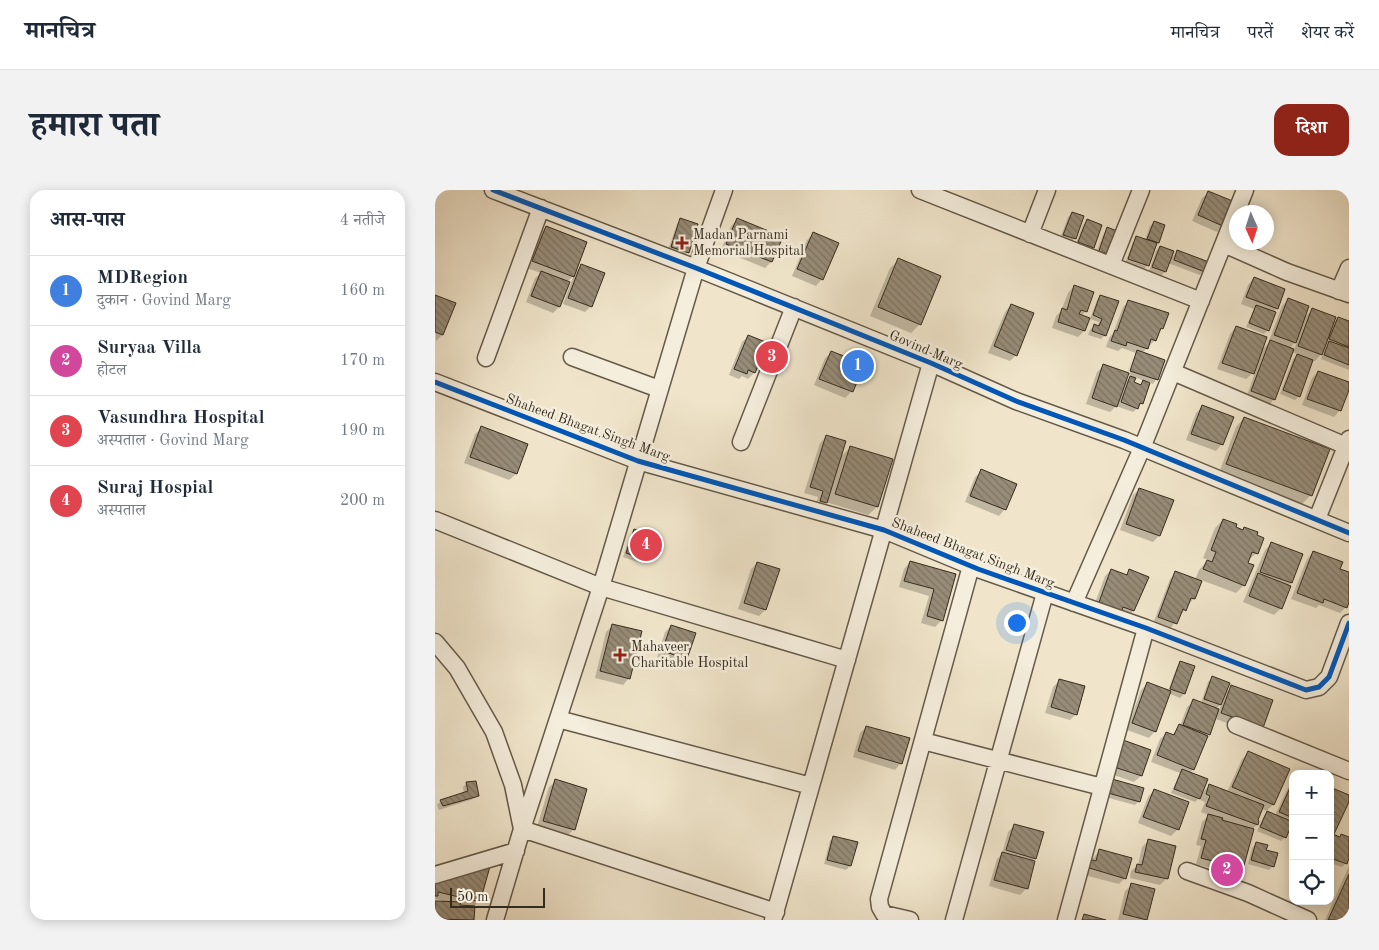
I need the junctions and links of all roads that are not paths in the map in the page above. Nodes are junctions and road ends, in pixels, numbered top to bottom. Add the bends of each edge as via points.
1 (493, 190) edge
2 (725, 190) edge
3 (920, 190) edge
4 (1047, 190) edge
5 (1141, 190) edge
6 (1245, 190) edge
7 (541, 208) junction
8 (1030, 234) junction
9 (1224, 244) junction
10 (1111, 265) junction
11 (696, 268) junction
12 (1349, 268) edge
13 (1344, 293) edge
14 (1201, 301) junction
15 (794, 307) junction
16 (572, 357) dead end
17 (486, 358) dead end
18 (931, 363) junction
19 (1173, 372) junction
20 (435, 382) edge
21 (659, 389) junction
22 (741, 442) dead end
23 (1348, 443) edge
24 (1143, 448) junction
25 (638, 462) junction
26 (435, 520) edge
27 (1317, 520) junction
28 (883, 530) junction
29 (1349, 532) edge
30 (971, 566) junction
31 (601, 587) junction
32 (1045, 593) junction
33 (1074, 603) junction
34 (1349, 624) edge
35 (1146, 628) junction
36 (435, 642) edge
37 (847, 660) junction
38 (558, 719) junction
39 (1236, 725) dead end
40 (923, 741) junction
41 (999, 760) junction
42 (1349, 771) edge
43 (811, 786) junction
44 (1102, 787) junction
45 (522, 829) junction
46 (516, 851) junction
47 (1187, 871) dead end
48 (435, 875) edge
49 (774, 916) edge
50 (495, 920) edge
51 (910, 920) edge
52 (954, 920) edge
53 (1066, 920) edge
54 (1308, 920) edge

1 - 7 street, Govind Marg
2 - 11 street
3 - 8 street
4 - 8 street
5 - 10 street
6 - 9 street
7 - 11 street, Govind Marg
7 - 17 street
8 - 10 street
9 - 13 street
9 - 14 street
10 - 14 street
11 - 15 street, Govind Marg
11 - 21 street
12 - 13 street
14 - 19 street
15 - 18 street, Govind Marg
15 - 22 street
16 - 21 street
18 - 24 street, Govind Marg via 1016,401
18 - 28 street
19 - 23 street
19 - 24 street
20 - 25 street, Shaheed Bhagat Singh Marg
21 - 25 street
23 - 27 street
24 - 27 street, Govind Marg
24 - 33 street
25 - 28 street, Shaheed Bhagat Singh Marg
25 - 31 street
26 - 31 street
27 - 29 street, Govind Marg
28 - 30 street, Shaheed Bhagat Singh Marg
28 - 37 street
30 - 32 street, Shaheed Bhagat Singh Marg
30 - 40 street
31 - 37 street
31 - 38 street
32 - 33 street, Shaheed Bhagat Singh Marg
32 - 41 street
33 - 35 street, Shaheed Bhagat Singh Marg
34 - 35 street, Shaheed Bhagat Singh Marg via 1329,676 1319,687 1306,690
35 - 44 street
36 - 45 street via 457,668 494,732 513,785
37 - 43 street
38 - 43 street
38 - 45 street
39 - 42 street
40 - 41 street
40 - 51 street via 879,899 884,914
41 - 44 street
41 - 52 street
43 - 49 street
44 - 53 street
45 - 46 street
45 - 49 street
46 - 48 street
46 - 50 street
47 - 54 street via 1248,893

